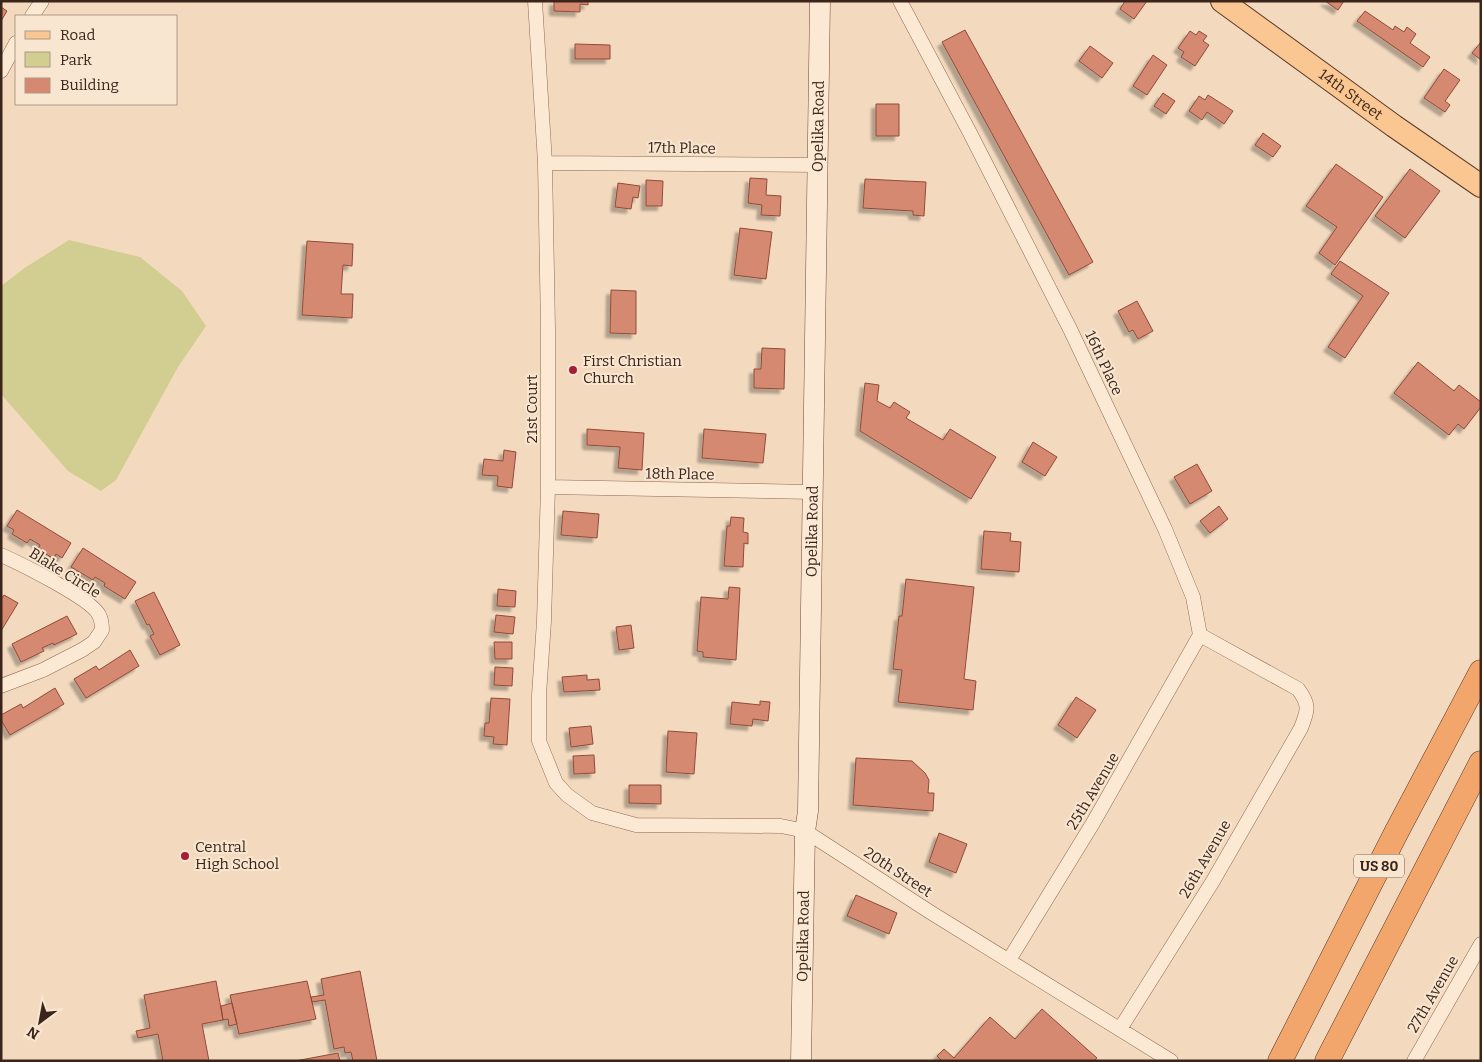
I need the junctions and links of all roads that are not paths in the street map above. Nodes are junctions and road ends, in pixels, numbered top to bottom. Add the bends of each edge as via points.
1 (42, 1) edge
2 (536, 1) edge
3 (820, 1) edge
4 (900, 1) edge
5 (1222, 1) edge
6 (33, 15) edge
7 (15, 45) edge
8 (1, 71) edge
9 (545, 163) junction
10 (818, 165) junction
11 (1481, 186) edge
12 (548, 487) junction
13 (812, 492) junction
14 (1, 555) edge
15 (1200, 635) junction
16 (1481, 672) edge
17 (1, 686) edge
18 (1481, 763) edge
19 (578, 804) joint
20 (805, 831) junction
21 (1481, 944) edge
22 (1009, 960) junction
23 (1120, 1029) junction
24 (801, 1061) edge
25 (1171, 1061) edge
26 (1280, 1061) edge
27 (1327, 1061) edge
28 (1414, 1061) edge

1 - 6 street
2 - 9 street, 21st Court
3 - 10 main road, Opelika Road
4 - 15 street, 16th Place via 1070,329 1193,596
5 - 11 main road, 14th Street
7 - 8 street
9 - 10 street, 17th Place
9 - 12 street, 21st Court
10 - 13 main road, Opelika Road
12 - 13 street, 18th Place
12 - 19 street, 21st Court via 538,696 539,741 556,783
13 - 20 main road, Opelika Road via 808,820
14 - 17 street, Blake Circle via 87,603 99,614 102,630 94,642 82,650
15 - 22 street, 25th Avenue via 1093,823
15 - 23 street, 26th Avenue via 1298,689 1306,700 1306,714 1213,881
16 - 26 highway, US 80
18 - 27 highway, US 80
19 - 20 street, 20th Street via 592,813 636,825 781,826
20 - 22 street, 20th Street
20 - 24 main road, Opelika Road
21 - 28 street, 27th Avenue
22 - 23 street, 20th Street
23 - 25 street, 20th Street

